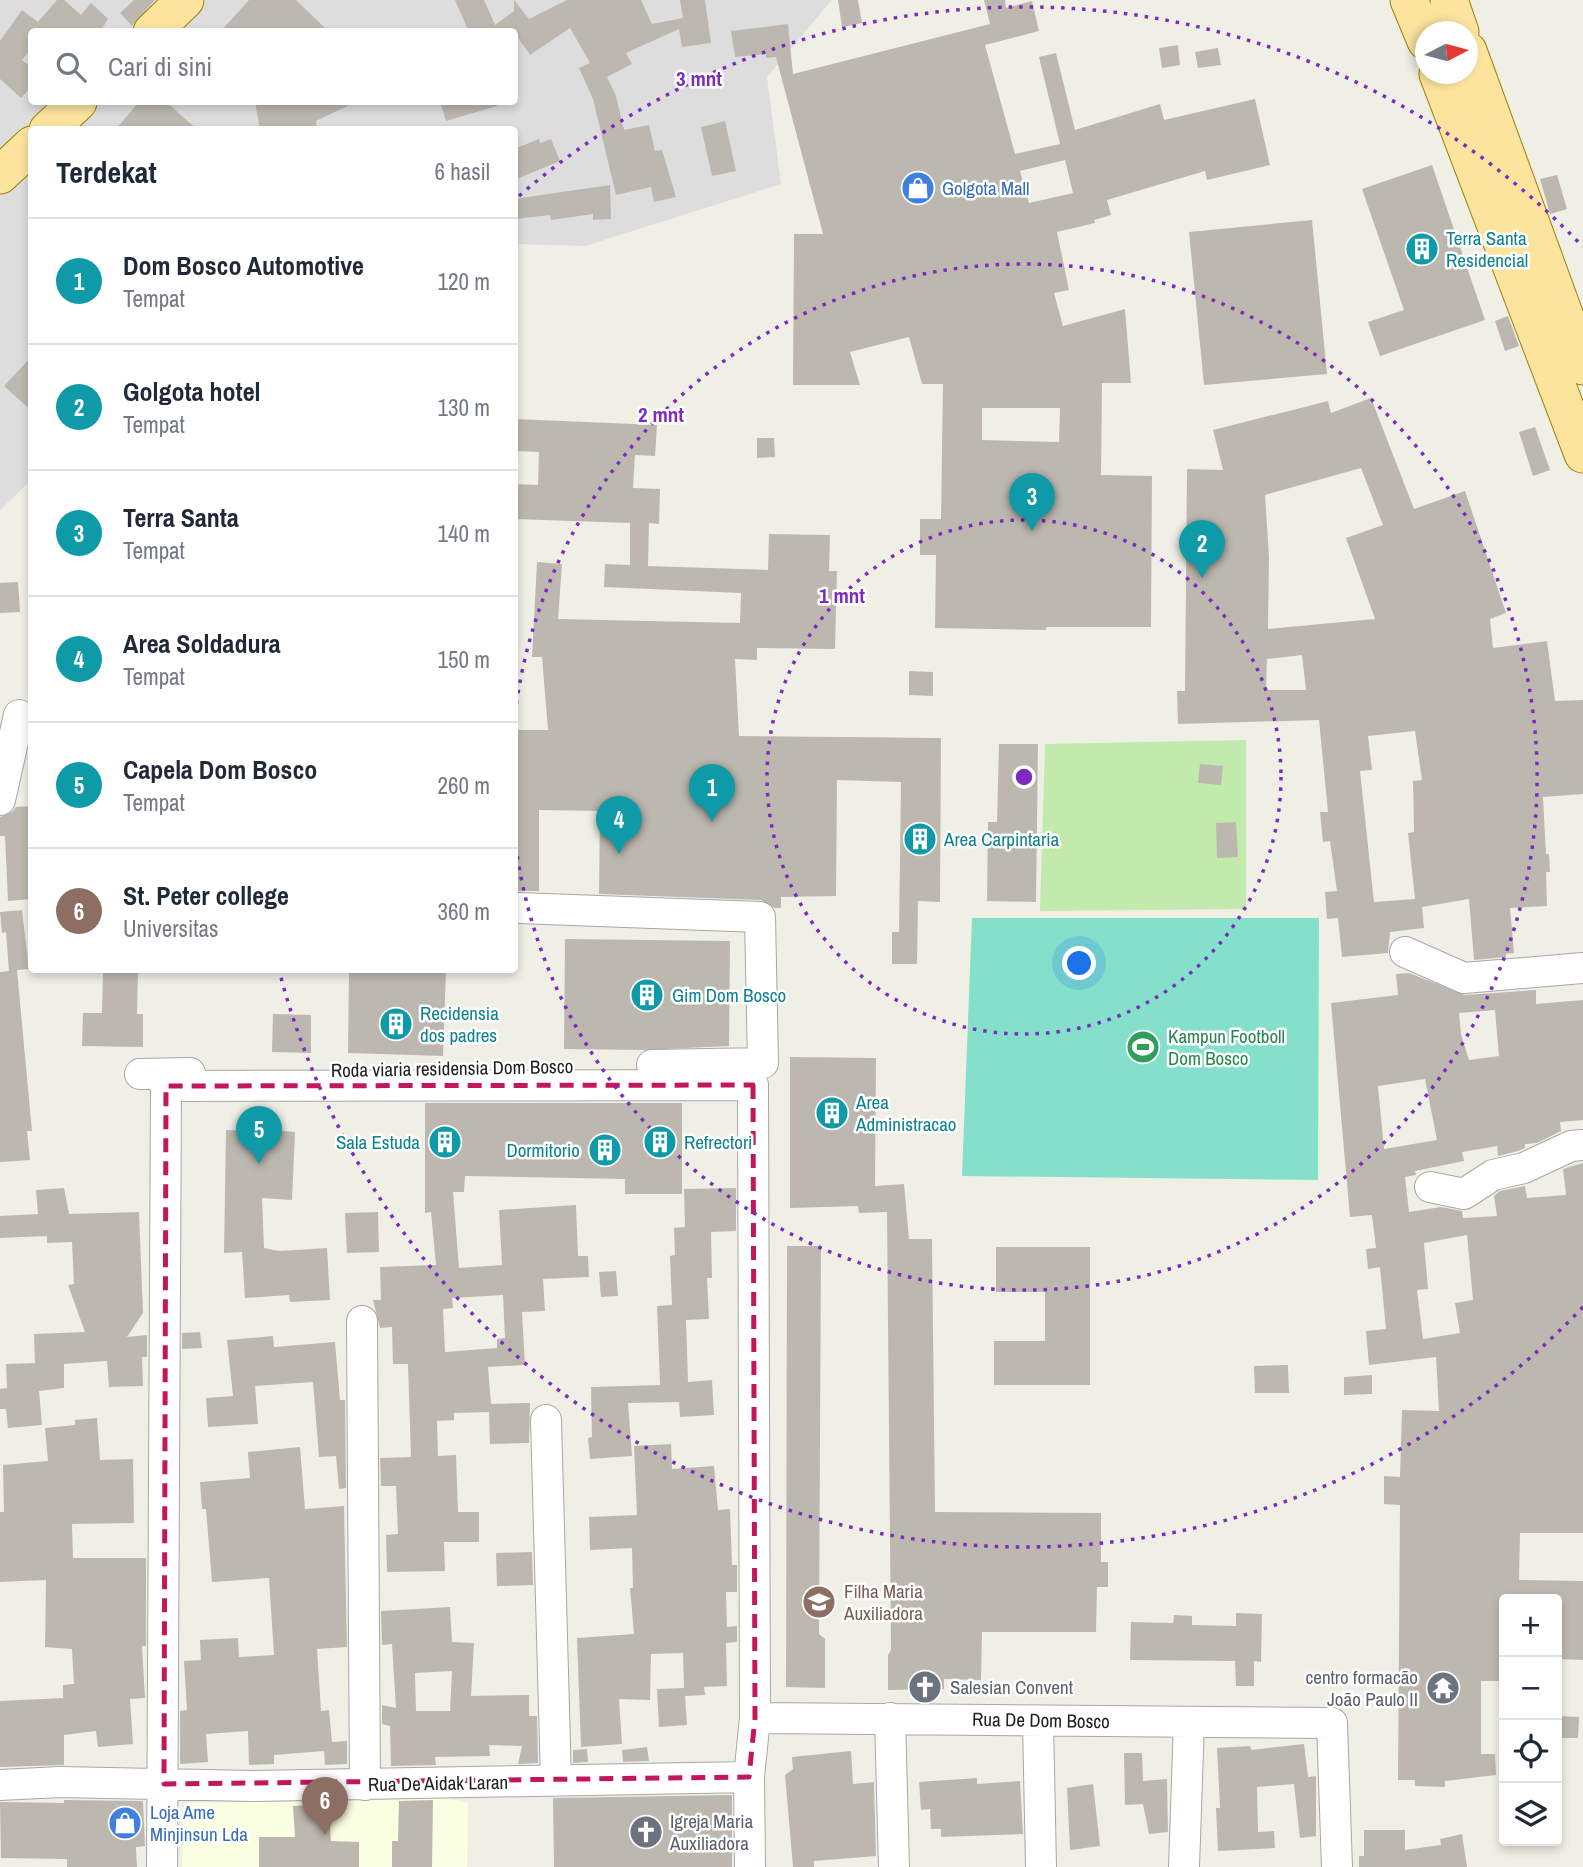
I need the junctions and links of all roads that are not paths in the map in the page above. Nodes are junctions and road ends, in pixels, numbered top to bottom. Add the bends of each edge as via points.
1 (186, 0) edge
2 (1409, 0) edge
3 (1449, 0) edge
4 (1418, 21) edge
5 (1456, 21) edge
6 (156, 28) edge
7 (1478, 78) edge
8 (1442, 84) edge
9 (75, 105) edge
10 (52, 126) edge
11 (28, 149) edge
12 (0, 175) edge
13 (1583, 366) edge
14 (1583, 454) edge
15 (19, 715) dead end
16 (0, 800) edge
17 (518, 908) dead end
18 (1405, 951) dead end
19 (1582, 971) edge
20 (140, 1074) dead end
21 (1583, 1145) edge
22 (1430, 1187) dead end
23 (362, 1321) dead end
24 (546, 1420) dead end
25 (755, 1718) junction
26 (890, 1718) junction
27 (1038, 1721) junction
28 (1189, 1723) junction
29 (749, 1777) junction
30 (556, 1781) junction
31 (0, 1784) edge
32 (164, 1784) junction
33 (365, 1785) junction
34 (162, 1867) edge
35 (750, 1867) edge
36 (894, 1867) edge
37 (1041, 1867) edge
38 (1184, 1867) edge
39 (1337, 1867) edge

1 - 6 main road
2 - 4 main road
3 - 5 main road
7 - 13 main road
8 - 14 main road
9 - 10 main road
11 - 12 main road
15 - 16 street
17 - 20 street, Roda viaria residensia Dom Bosco via 760,917 763,1063
18 - 19 street via 1464,978
21 - 22 street via 1493,1175 1464,1194
23 - 33 street
24 - 30 street
25 - 26 street, Rua De Dom Bosco
25 - 29 street
25 - 32 street via 753,1085 166,1086
26 - 27 street, Rua De Dom Bosco
26 - 36 street
27 - 28 street, Rua De Dom Bosco
27 - 37 street
28 - 38 street
28 - 39 street, Rua De Dom Bosco via 1332,1723
29 - 30 street, Rua De Aidak Laran
29 - 35 street
30 - 33 street, Rua De Aidak Laran
31 - 32 street, Rua De Aidak Laran
32 - 33 street, Rua De Aidak Laran
32 - 34 street

